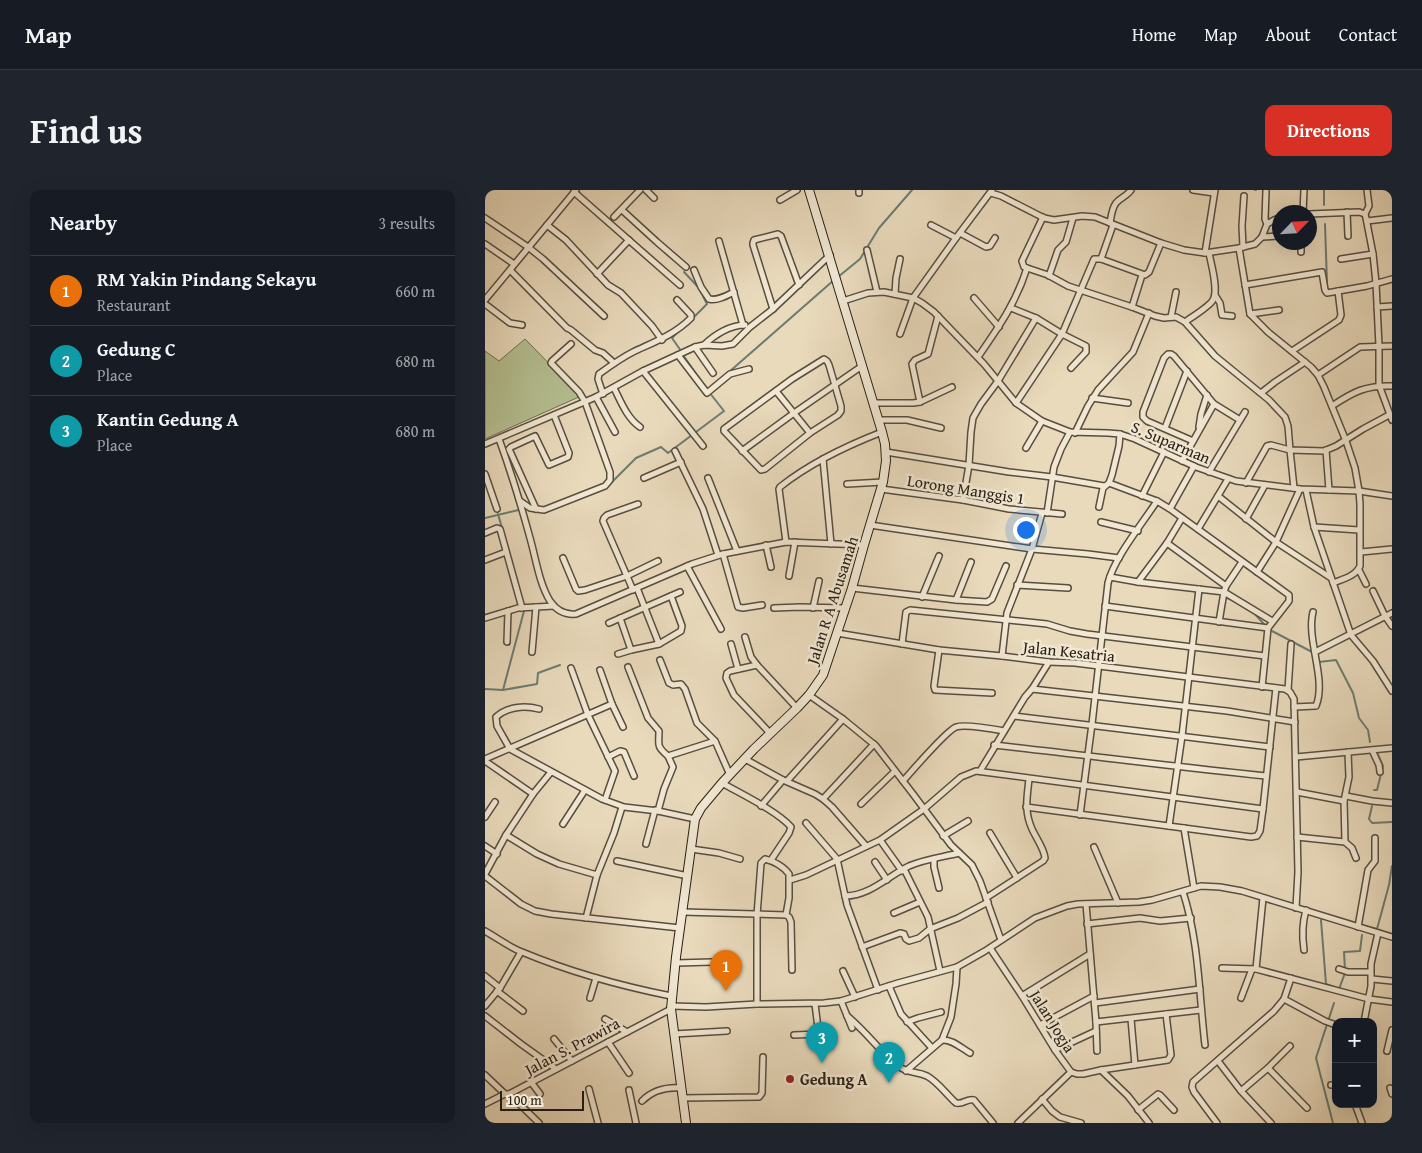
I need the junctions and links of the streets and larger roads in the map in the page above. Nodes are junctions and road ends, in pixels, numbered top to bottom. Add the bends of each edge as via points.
1 (640, 190) edge
2 (646, 190) edge
3 (797, 190) edge
4 (809, 190) edge
5 (1131, 190) edge
6 (1193, 190) edge
7 (1304, 190) edge
8 (1367, 190) edge
9 (575, 191) edge
10 (992, 191) edge
11 (1214, 191) edge
12 (1265, 191) dead end
13 (1245, 196) dead end
14 (654, 198) dead end
15 (781, 200) dead end
16 (1303, 205) edge
17 (622, 210) junction
18 (1347, 212) junction
19 (1317, 214) edge
20 (1365, 214) junction
21 (614, 217) dead end
22 (1043, 217) junction
23 (485, 218) edge
24 (1073, 218) junction
25 (1392, 218) edge
26 (1272, 221) edge
27 (1367, 221) junction
28 (1111, 224) junction
29 (1267, 224) junction
30 (547, 225) junction
31 (931, 225) dead end
32 (960, 232) junction
33 (1272, 236) edge
34 (1348, 236) dead end
35 (1262, 237) junction
36 (956, 238) junction
37 (995, 238) dead end
38 (629, 240) junction
39 (719, 241) dead end
40 (1161, 243) junction
41 (485, 244) edge
42 (528, 247) junction
43 (1241, 248) junction
44 (867, 250) dead end
45 (1207, 253) junction
46 (1373, 254) junction
47 (829, 255) junction
48 (900, 259) dead end
49 (1101, 259) junction
50 (1341, 259) dead end
51 (514, 264) junction
52 (686, 267) dead end
53 (1027, 268) junction
54 (510, 270) junction
55 (694, 270) dead end
56 (597, 274) junction
57 (1142, 275) junction
58 (1049, 276) junction
59 (1392, 279) edge
60 (1375, 284) junction
61 (680, 285) dead end
62 (799, 285) junction
63 (1245, 285) junction
64 (1082, 290) junction
65 (1338, 291) junction
66 (487, 292) edge
67 (734, 292) junction
68 (877, 292) junction
69 (1176, 292) dead end
70 (895, 294) junction
71 (1215, 296) junction
72 (913, 298) junction
73 (974, 298) dead end
74 (485, 300) edge
75 (677, 300) dead end
76 (843, 301) junction
77 (485, 304) edge
78 (1132, 306) junction
79 (1392, 306) edge
80 (1377, 307) junction
81 (1011, 308) junction
82 (773, 309) junction
83 (1279, 310) dead end
84 (1149, 313) junction
85 (1250, 314) junction
86 (605, 316) dead end
87 (938, 316) junction
88 (1232, 316) dead end
89 (1171, 317) junction
90 (1036, 318) junction
91 (1185, 322) junction
92 (522, 325) dead end
93 (743, 325) junction
94 (750, 327) junction
95 (999, 327) junction
96 (899, 334) dead end
97 (1062, 334) junction
98 (663, 340) junction
99 (571, 344) dead end
100 (704, 345) junction
101 (1379, 346) junction
102 (1392, 346) edge
103 (695, 347) junction
104 (1292, 351) junction
105 (681, 353) junction
106 (978, 357) junction
107 (1305, 362) junction
108 (614, 364) junction
109 (862, 366) junction
110 (1071, 368) dead end
111 (749, 369) dead end
112 (643, 371) junction
113 (1187, 371) junction
114 (713, 373) dead end
115 (1318, 375) junction
116 (999, 381) junction
117 (835, 384) junction
118 (1379, 385) junction
119 (1392, 386) edge
120 (614, 388) junction
121 (952, 388) dead end
122 (776, 391) junction
123 (1261, 393) junction
124 (603, 394) junction
125 (1207, 395) junction
126 (596, 398) junction
127 (1092, 398) junction
128 (585, 402) junction
129 (920, 402) junction
130 (873, 403) junction
131 (1016, 403) junction
132 (1129, 403) dead end
133 (1214, 404) junction
134 (1332, 406) junction
135 (1245, 412) dead end
136 (794, 413) junction
137 (554, 415) junction
138 (1391, 418) edge
139 (879, 420) junction
140 (1240, 420) junction
141 (1043, 421) junction
142 (641, 427) dead end
143 (941, 428) dead end
144 (1165, 428) junction
145 (615, 432) dead end
146 (882, 432) junction
147 (1198, 432) junction
148 (811, 433) junction
149 (1073, 433) junction
150 (1120, 434) junction
151 (499, 439) junction
152 (1193, 441) junction
153 (1346, 441) junction
154 (485, 444) edge
155 (703, 446) dead end
156 (1026, 448) dead end
157 (675, 450) dead end
158 (1290, 450) junction
159 (1326, 450) junction
160 (742, 451) junction
161 (886, 452) junction
162 (1164, 452) junction
163 (823, 459) junction
164 (1182, 461) junction
165 (681, 462) junction
166 (969, 465) junction
167 (1194, 466) junction
168 (1209, 472) junction
169 (485, 474) edge
170 (1052, 477) junction
171 (644, 478) dead end
172 (708, 478) dead end
173 (1228, 479) junction
174 (1246, 483) junction
175 (847, 484) dead end
176 (1107, 485) junction
177 (1265, 485) junction
178 (882, 486) junction
179 (487, 487) edge
180 (1300, 489) junction
181 (1329, 490) junction
182 (1359, 491) junction
183 (1142, 496) junction
184 (1217, 496) junction
185 (1392, 496) edge
186 (963, 500) junction
187 (520, 501) junction
188 (1157, 501) junction
189 (637, 504) dead end
190 (1099, 507) dead end
191 (1171, 507) dead end
192 (497, 509) dead end
193 (536, 509) junction
194 (1044, 513) junction
195 (1062, 514) dead end
196 (1182, 518) junction
197 (1246, 519) junction
198 (1101, 522) dead end
199 (870, 525) junction
200 (1314, 527) junction
201 (1198, 529) junction
202 (1359, 530) junction
203 (1137, 531) junction
204 (485, 533) edge
205 (786, 542) junction
206 (795, 542) junction
207 (1276, 542) junction
208 (1167, 543) junction
209 (831, 544) junction
210 (766, 545) junction
211 (864, 545) junction
212 (1033, 549) junction
213 (1392, 549) edge
214 (737, 551) junction
215 (506, 552) junction
216 (1361, 552) junction
217 (721, 554) junction
218 (939, 556) dead end
219 (563, 558) dead end
220 (1119, 558) junction
221 (485, 560) edge
222 (658, 561) dead end
223 (971, 562) dead end
224 (1242, 562) junction
225 (687, 566) junction
226 (1006, 566) dead end
227 (771, 567) dead end
228 (1359, 570) junction
229 (1257, 572) junction
230 (627, 576) junction
231 (789, 576) dead end
232 (1109, 577) junction
233 (1332, 580) junction
234 (819, 581) dead end
235 (1138, 582) junction
236 (1366, 584) dead end
237 (1017, 585) junction
238 (852, 588) junction
239 (1067, 588) dead end
240 (635, 589) junction
241 (1199, 589) junction
242 (1225, 589) junction
243 (1373, 591) dead end
244 (680, 592) dead end
245 (671, 596) junction
246 (922, 596) junction
247 (956, 600) junction
248 (762, 605) dead end
249 (554, 606) junction
250 (1105, 606) junction
251 (536, 607) junction
252 (644, 607) junction
253 (522, 608) junction
254 (775, 608) dead end
255 (813, 608) junction
256 (845, 608) junction
257 (508, 610) junction
258 (1313, 612) dead end
259 (1392, 613) edge
260 (1385, 616) junction
261 (485, 618) edge
262 (619, 618) junction
263 (1196, 618) junction
264 (1006, 620) junction
265 (1273, 621) junction
266 (609, 622) dead end
267 (1219, 622) junction
268 (1392, 626) edge
269 (1268, 628) junction
270 (721, 629) dead end
271 (837, 633) junction
272 (1351, 635) junction
273 (1102, 636) junction
274 (745, 637) dead end
275 (507, 642) dead end
276 (659, 644) junction
277 (731, 644) dead end
278 (902, 644) junction
279 (1291, 644) dead end
280 (1193, 647) junction
281 (631, 650) junction
282 (939, 650) junction
283 (533, 652) dead end
284 (1315, 652) junction
285 (618, 654) dead end
286 (1002, 656) junction
287 (1265, 656) junction
288 (660, 660) dead end
289 (1049, 662) junction
290 (757, 665) junction
291 (1099, 666) junction
292 (628, 667) dead end
293 (571, 668) dead end
294 (738, 669) junction
295 (600, 670) dead end
296 (1189, 677) junction
297 (1262, 687) junction
298 (1276, 688) junction
299 (1033, 689) junction
300 (1288, 690) junction
301 (1392, 691) edge
302 (993, 693) dead end
303 (809, 695) junction
304 (1095, 696) junction
305 (612, 704) junction
306 (1185, 706) junction
307 (1294, 707) junction
308 (797, 708) junction
309 (539, 709) dead end
310 (589, 715) junction
311 (1014, 716) junction
312 (1273, 718) junction
313 (843, 719) junction
314 (1295, 722) junction
315 (1092, 724) junction
316 (623, 727) dead end
317 (1003, 731) junction
318 (770, 734) junction
319 (1181, 736) junction
320 (715, 741) junction
321 (874, 744) junction
322 (994, 746) junction
323 (1270, 747) junction
324 (1392, 748) edge
325 (510, 749) junction
326 (1372, 750) junction
327 (1349, 752) junction
328 (1088, 755) junction
329 (668, 756) junction
330 (608, 757) junction
331 (1296, 757) junction
332 (745, 759) junction
333 (485, 760) edge
334 (1176, 767) junction
335 (895, 771) junction
336 (980, 771) junction
337 (551, 772) junction
338 (1380, 772) dead end
339 (633, 776) dead end
340 (730, 776) junction
341 (1267, 776) junction
342 (1029, 779) junction
343 (785, 780) junction
344 (903, 781) junction
345 (722, 783) junction
346 (1084, 786) junction
347 (585, 790) junction
348 (1297, 792) junction
349 (533, 794) junction
350 (1173, 796) junction
351 (1345, 798) junction
352 (823, 799) junction
353 (605, 800) junction
354 (495, 802) dead end
355 (1392, 802) edge
356 (861, 804) dead end
357 (761, 806) junction
358 (622, 807) junction
359 (1026, 807) junction
360 (924, 809) junction
361 (1263, 809) junction
362 (657, 810) junction
363 (1080, 815) junction
364 (485, 817) edge
365 (695, 819) junction
366 (968, 821) dead end
367 (805, 823) dead end
368 (563, 824) dead end
369 (1169, 826) junction
370 (1183, 828) junction
371 (990, 833) dead end
372 (506, 835) junction
373 (943, 836) junction
374 (1297, 837) junction
375 (1375, 838) dead end
376 (880, 840) junction
377 (1345, 842) junction
378 (646, 844) dead end
379 (485, 846) edge
380 (866, 846) junction
381 (1093, 847) dead end
382 (691, 849) junction
383 (959, 853) junction
384 (497, 854) junction
385 (1356, 858) dead end
386 (741, 859) dead end
387 (837, 859) junction
388 (934, 859) junction
389 (771, 860) junction
390 (617, 861) dead end
391 (875, 862) dead end
392 (903, 870) junction
393 (485, 875) edge
394 (597, 875) junction
395 (688, 876) junction
396 (1017, 878) junction
397 (790, 880) junction
398 (887, 880) junction
399 (939, 888) dead end
400 (1193, 888) junction
401 (1183, 892) junction
402 (845, 896) junction
403 (1263, 898) junction
404 (987, 900) junction
405 (921, 902) junction
406 (1119, 903) junction
407 (1087, 904) junction
408 (1296, 908) junction
409 (1307, 910) junction
410 (683, 912) junction
411 (894, 913) dead end
412 (757, 915) junction
413 (786, 915) junction
414 (586, 918) junction
415 (1191, 918) junction
416 (1087, 924) junction
417 (1359, 927) junction
418 (680, 928) junction
419 (930, 929) junction
420 (485, 931) edge
421 (1379, 933) junction
422 (1392, 937) edge
423 (1001, 940) junction
424 (862, 947) junction
425 (990, 948) junction
426 (1304, 950) dead end
427 (521, 952) junction
428 (1090, 954) junction
429 (676, 962) junction
430 (712, 962) dead end
431 (957, 967) junction
432 (1222, 968) dead end
433 (1339, 968) dead end
434 (1254, 969) junction
435 (792, 970) dead end
436 (843, 971) dead end
437 (940, 971) junction
438 (1370, 972) junction
439 (485, 976) edge
440 (596, 978) junction
441 (1291, 978) junction
442 (1371, 979) junction
443 (1392, 981) edge
444 (889, 986) junction
445 (1200, 989) junction
446 (498, 990) junction
447 (877, 990) junction
448 (671, 996) junction
449 (1022, 996) junction
450 (1094, 996) junction
451 (855, 997) junction
452 (590, 998) dead end
453 (1241, 998) dead end
454 (1283, 999) junction
455 (1369, 999) junction
456 (841, 1001) junction
457 (1392, 1002) edge
458 (1095, 1003) junction
459 (757, 1004) junction
460 (815, 1004) junction
461 (485, 1006) edge
462 (671, 1008) junction
463 (1201, 1010) junction
464 (523, 1011) dead end
465 (941, 1012) dead end
466 (1166, 1014) junction
467 (485, 1016) edge
468 (847, 1016) junction
469 (1131, 1018) junction
470 (1365, 1018) edge
471 (605, 1019) dead end
472 (907, 1022) junction
473 (1096, 1022) junction
474 (1330, 1023) edge
475 (1040, 1025) junction
476 (852, 1028) dead end
477 (1096, 1030) junction
478 (1392, 1030) edge
479 (727, 1031) dead end
480 (627, 1032) junction
481 (674, 1034) junction
482 (819, 1034) junction
483 (794, 1035) dead end
484 (554, 1039) dead end
485 (942, 1040) junction
486 (608, 1042) junction
487 (820, 1044) dead end
488 (1205, 1045) dead end
489 (1290, 1046) dead end
490 (932, 1048) junction
491 (1055, 1050) junction
492 (1097, 1051) dead end
493 (1387, 1051) dead end
494 (970, 1053) dead end
495 (763, 1057) dead end
496 (572, 1061) junction
497 (1217, 1061) junction
498 (1135, 1065) junction
499 (1268, 1068) junction
500 (556, 1069) junction
501 (1101, 1070) junction
502 (906, 1071) junction
503 (1071, 1072) junction
504 (629, 1073) dead end
505 (485, 1075) edge
506 (531, 1082) junction
507 (681, 1088) junction
508 (1390, 1088) dead end
509 (589, 1089) dead end
510 (629, 1090) dead end
511 (1241, 1091) junction
512 (507, 1094) junction
513 (539, 1094) dead end
514 (1392, 1094) edge
515 (683, 1098) junction
516 (1043, 1099) junction
517 (642, 1101) dead end
518 (485, 1104) edge
519 (1307, 1108) dead end
520 (1356, 1108) edge
521 (1138, 1110) junction
522 (1174, 1110) dead end
523 (1270, 1122) edge
524 (539, 1123) edge
525 (597, 1123) edge
526 (636, 1123) edge
527 (686, 1123) edge
528 (993, 1123) edge
529 (1018, 1123) edge
530 (1081, 1123) edge
531 (1149, 1123) edge
532 (1217, 1123) edge
533 (1362, 1123) edge

1 - 17 street
2 - 14 street
3 - 15 street
4 - 47 street, Jalan R A Abusamah
5 - 28 street via 1115,205
6 - 11 street
7 - 16 street
8 - 20 street via 1369,206
9 - 30 street
9 - 38 street
10 - 22 street
10 - 32 street
11 - 45 street
12 - 29 street
13 - 43 street
17 - 21 street
17 - 52 street
18 - 19 street
18 - 20 street
18 - 34 street
20 - 27 street
22 - 24 street via 1054,220
22 - 53 street via 1022,261
23 - 42 street
24 - 28 street via 1095,217
24 - 58 street via 1067,242 1058,250
25 - 27 street
26 - 29 street
27 - 46 street
28 - 40 street
28 - 49 street
29 - 35 street
30 - 42 street
30 - 56 street via 566,240
31 - 36 street
32 - 36 street
32 - 37 street via 986,247
33 - 35 street
35 - 43 street via 1255,244
36 - 72 street
38 - 56 street
38 - 61 street
39 - 67 street
40 - 45 street
40 - 57 street via 1149,272
41 - 51 street
42 - 51 street
42 - 86 street
43 - 45 street
43 - 63 street
44 - 68 street
45 - 71 street
46 - 50 street
46 - 60 street
47 - 62 street
47 - 76 street, Jalan R A Abusamah
48 - 70 street
49 - 57 street
49 - 64 street via 1093,260
51 - 54 street
53 - 58 street
53 - 81 street
54 - 66 street
54 - 108 street via 567,328
55 - 67 street via 709,299 722,298
56 - 98 street via 621,293
57 - 78 street
58 - 64 street
59 - 60 street
60 - 65 street
60 - 80 street
62 - 82 street
62 - 82 street via 781,236 754,240
63 - 65 street via 1322,272 1326,292
63 - 85 street
64 - 78 street
64 - 97 street
65 - 104 street via 1339,320
66 - 74 street
67 - 93 street
68 - 70 street, S. Suparman
68 - 76 street, S. Suparman
69 - 89 street
70 - 72 street, S. Suparman
71 - 88 street via 1222,314
71 - 91 street
72 - 87 street, S. Suparman
72 - 96 street
73 - 95 street
75 - 98 street via 692,317
76 - 109 street, Jalan R A Abusamah
77 - 92 street via 509,323
78 - 84 street
79 - 80 street
80 - 101 street
81 - 90 street
81 - 95 street
82 - 94 street
83 - 85 street
84 - 89 street via 1162,318
84 - 127 street via 1133,352
85 - 104 street
87 - 106 street, S. Suparman
87 - 129 street via 928,354 912,364
89 - 91 street
90 - 97 street
90 - 116 street
91 - 123 street via 1215,356
93 - 94 street
93 - 100 street via 724,331
94 - 100 street via 733,344
95 - 106 street
97 - 110 street via 1087,348
97 - 131 street
98 - 108 street
99 - 128 street via 551,364
100 - 103 street
101 - 102 street
101 - 115 street via 1360,347
101 - 118 street
103 - 105 street
103 - 114 street
104 - 107 street
105 - 111 street via 701,387 709,392 731,374
105 - 112 street
106 - 116 street, S. Suparman
107 - 115 street
107 - 123 street
108 - 124 street via 599,375
109 - 117 street
109 - 130 street, Jalan R A Abusamah
112 - 120 street
112 - 155 street
113 - 125 street
113 - 144 street
113 - 144 street via 1172,355 1165,356 1143,414 1147,420
115 - 134 street
116 - 131 street, S. Suparman
116 - 166 street via 973,418
117 - 122 street via 827,360 823,359
117 - 136 street
117 - 148 street via 841,411
118 - 119 street
118 - 134 street via 1354,392
118 - 138 street
120 - 124 street
120 - 142 street via 628,415
121 - 129 street
122 - 136 street
122 - 160 street via 724,429
123 - 158 street via 1285,417
124 - 126 street
125 - 133 street
125 - 147 street
126 - 128 street
126 - 145 street
127 - 132 street
127 - 149 street
128 - 137 street
128 - 193 street via 610,472 609,482 545,510
129 - 130 street
130 - 139 street, Jalan R A Abusamah
131 - 141 street, S. Suparman
133 - 140 street
133 - 147 street
134 - 153 street
135 - 140 street
136 - 148 street
136 - 160 street
137 - 151 street
137 - 193 street via 568,457 549,465 535,436 509,449
138 - 153 street via 1363,429
139 - 143 street via 907,420
139 - 146 street, Jalan R A Abusamah
140 - 168 street
141 - 149 street, S. Suparman
141 - 156 street
144 - 152 street
146 - 161 street, Jalan R A Abusamah
146 - 163 street
147 - 152 street
148 - 160 street via 763,470
149 - 150 street, S. Suparman
149 - 170 street via 1057,458
150 - 162 street, S. Suparman
150 - 176 street
151 - 154 street
151 - 187 street
152 - 164 street
153 - 159 street
153 - 182 street
157 - 165 street
158 - 159 street
158 - 174 street via 1267,446
158 - 180 street
159 - 181 street
161 - 166 street
161 - 178 street, Jalan R A Abusamah
162 - 164 street, S. Suparman
162 - 183 street
163 - 205 street via 779,489
163 - 209 street
164 - 167 street, S. Suparman
165 - 171 street
165 - 217 street
166 - 170 street
166 - 186 street
167 - 168 street, S. Suparman
167 - 191 street
168 - 173 street, S. Suparman
169 - 179 street
170 - 176 street
170 - 194 street
172 - 214 street
173 - 174 street, S. Suparman
173 - 184 street
174 - 177 street, S. Suparman
175 - 178 street, Lorong Manggis 1
176 - 183 street
176 - 190 street
177 - 180 street, S. Suparman
177 - 197 street
178 - 186 street, Lorong Manggis 1
178 - 199 street, Jalan R A Abusamah
179 - 192 street
180 - 181 street, S. Suparman
180 - 200 street
180 - 207 street
181 - 182 street, S. Suparman
182 - 185 street, S. Suparman
182 - 202 street
183 - 188 street
184 - 197 street
184 - 201 street
186 - 194 street, Lorong Manggis 1
187 - 193 street
187 - 249 street via 539,570
188 - 196 street
188 - 203 street
189 - 230 street via 607,515 603,521
194 - 195 street, Lorong Manggis 1
194 - 212 street
196 - 201 street
196 - 208 street
197 - 207 street
198 - 203 street
199 - 211 street, Jalan R A Abusamah
199 - 212 street
200 - 202 street
200 - 233 street
201 - 224 street
202 - 216 street
203 - 220 street
204 - 215 street via 500,529
205 - 206 street
205 - 210 street
206 - 209 street
206 - 231 street
207 - 229 street
207 - 233 street
208 - 235 street
208 - 242 street
209 - 211 street
210 - 214 street
210 - 227 street
211 - 238 street, Jalan R A Abusamah
212 - 220 street
212 - 237 street
213 - 216 street
214 - 217 street
215 - 221 street
215 - 253 street
216 - 228 street
217 - 225 street
217 - 248 street via 738,607
218 - 246 street
219 - 230 street via 579,591
220 - 232 street
222 - 230 street
223 - 247 street
224 - 229 street
224 - 242 street
225 - 240 street
225 - 270 street
226 - 247 street via 989,602
228 - 233 street
228 - 236 street
229 - 265 street via 1290,597
230 - 240 street
232 - 235 street
232 - 250 street
233 - 272 street
234 - 255 street
235 - 241 street
237 - 239 street
237 - 264 street
238 - 246 street
238 - 256 street, Jalan R A Abusamah
240 - 249 street via 576,614 565,614
240 - 252 street
241 - 242 street
241 - 263 street
242 - 265 street
242 - 267 street
243 - 260 street
244 - 245 street
245 - 252 street
245 - 276 street via 681,631
246 - 247 street
249 - 251 street
250 - 263 street
250 - 273 street
251 - 253 street
251 - 283 street
252 - 262 street
252 - 276 street
253 - 257 street
254 - 255 street
255 - 256 street
256 - 271 street, Jalan R A Abusamah
257 - 261 street
257 - 275 street
258 - 284 street
259 - 260 street
260 - 268 street
260 - 272 street
262 - 266 street
262 - 281 street
263 - 267 street
263 - 280 street
264 - 273 street via 1047,624
264 - 278 street via 909,610 906,612
264 - 286 street
265 - 269 street
267 - 269 street
269 - 287 street
271 - 278 street, Jalan Kesatria
271 - 303 street, Jalan R A Abusamah via 823,675
272 - 284 street
272 - 301 street
273 - 280 street
273 - 291 street
274 - 290 street
276 - 281 street
277 - 294 street
278 - 282 street, Jalan Kesatria
279 - 300 street
280 - 287 street
280 - 296 street
281 - 285 street
282 - 286 street, Jalan Kesatria
282 - 302 street via 935,690
284 - 307 street via 1319,689 1317,706
286 - 289 street, Jalan Kesatria
287 - 297 street
288 - 320 street via 668,681 673,685 681,684 685,689 697,724
289 - 291 street, Jalan Kesatria
289 - 299 street
290 - 294 street
290 - 308 street
291 - 296 street, Jalan Kesatria
291 - 304 street
292 - 329 street via 648,718 659,731 661,750
293 - 310 street
294 - 318 street via 727,673 727,682
295 - 305 street
296 - 297 street, Jalan Kesatria
296 - 306 street
297 - 298 street, Jalan Kesatria
298 - 300 street, Jalan Kesatria
298 - 312 street
299 - 304 street
299 - 311 street
300 - 307 street via 1292,693
303 - 308 street, Jalan R A Abusamah
303 - 313 street
304 - 306 street
304 - 315 street
305 - 310 street
305 - 316 street
306 - 312 street
306 - 319 street
307 - 314 street
308 - 318 street, Jalan R A Abusamah
309 - 325 street via 522,706 498,714 497,726
310 - 325 street
310 - 330 street
311 - 315 street
311 - 317 street
312 - 314 street
312 - 323 street
313 - 321 street
313 - 343 street
314 - 331 street
315 - 319 street
315 - 328 street
317 - 322 street
317 - 344 street via 956,727
318 - 332 street, Jalan R A Abusamah
319 - 323 street
319 - 334 street
320 - 329 street
320 - 340 street
321 - 335 street
321 - 352 street
322 - 328 street
322 - 336 street
323 - 341 street
324 - 326 street
325 - 333 street
325 - 337 street
326 - 327 street
326 - 338 street
327 - 331 street
327 - 351 street
328 - 334 street
328 - 346 street
329 - 362 street via 673,767
330 - 339 street via 624,752
330 - 353 street via 615,771
331 - 348 street
332 - 340 street, Jalan R A Abusamah
332 - 343 street
333 - 349 street
334 - 341 street
334 - 350 street
335 - 344 street
335 - 356 street
336 - 342 street
336 - 360 street via 961,777
337 - 347 street
337 - 349 street
340 - 345 street, Jalan R A Abusamah
341 - 361 street
342 - 346 street
342 - 359 street
343 - 352 street
343 - 357 street
344 - 360 street
345 - 357 street
345 - 365 street, Jalan R A Abusamah
346 - 350 street
346 - 363 street
347 - 353 street
347 - 368 street
348 - 351 street
348 - 374 street
349 - 372 street
350 - 361 street
350 - 369 street
351 - 355 street
351 - 377 street
352 - 380 street
353 - 358 street
354 - 364 street
357 - 389 street via 782,819 791,830
358 - 362 street
358 - 394 street
359 - 363 street
359 - 396 street via 1045,858
360 - 373 street
360 - 376 street
361 - 370 street via 1260,831 1254,837
362 - 365 street
362 - 378 street
363 - 369 street
365 - 382 street, Jalan R A Abusamah
366 - 373 street
367 - 387 street
369 - 370 street
370 - 400 street
371 - 396 street
372 - 384 street
372 - 394 street via 559,864
373 - 383 street
374 - 377 street
374 - 408 street
375 - 417 street via 1374,862 1368,870
376 - 380 street
376 - 392 street
377 - 385 street
379 - 384 street
380 - 387 street
381 - 406 street
382 - 386 street
382 - 395 street, Jalan R A Abusamah
383 - 388 street
383 - 404 street via 976,871
384 - 393 street
387 - 397 street
387 - 402 street
388 - 392 street
388 - 399 street
389 - 397 street via 788,872
389 - 412 street via 765,859 761,863
390 - 395 street
391 - 398 street
392 - 398 street
392 - 405 street
393 - 414 street via 535,911
394 - 414 street
395 - 410 street, Jalan R A Abusamah
396 - 404 street
397 - 413 street
398 - 402 street via 860,893
400 - 401 street
400 - 403 street via 1220,887
401 - 406 street via 1152,900
401 - 415 street
402 - 424 street
403 - 408 street
403 - 434 street
404 - 419 street via 958,918
404 - 423 street
405 - 411 street
405 - 419 street via 929,916
406 - 407 street
407 - 416 street
407 - 423 street via 1067,906 1035,918
408 - 409 street
409 - 417 street
409 - 426 street via 1303,922
410 - 412 street
410 - 418 street, Jalan R A Abusamah
412 - 413 street
412 - 459 street
413 - 435 street via 791,922
414 - 418 street
415 - 416 street via 1160,922 1140,918
415 - 445 street
416 - 428 street
417 - 421 street
418 - 429 street, Jalan R A Abusamah
419 - 424 street via 914,940 909,941 900,933
419 - 437 street
420 - 427 street
421 - 422 street
421 - 438 street
423 - 425 street
424 - 447 street
425 - 431 street
425 - 449 street, Jalan Jogja
427 - 440 street
427 - 446 street
428 - 449 street
428 - 450 street
429 - 430 street
429 - 448 street, Jalan R A Abusamah
431 - 437 street
431 - 485 street via 951,1017
432 - 434 street
433 - 438 street via 1348,972
434 - 441 street
434 - 453 street
436 - 451 street
437 - 444 street
438 - 442 street
439 - 446 street
440 - 448 street
440 - 452 street
441 - 454 street
441 - 455 street
442 - 443 street
442 - 455 street
444 - 447 street
444 - 472 street
445 - 458 street
445 - 463 street
446 - 461 street
446 - 464 street
447 - 451 street
448 - 462 street, Jalan R A Abusamah
449 - 475 street, Jalan Jogja
450 - 458 street
450 - 475 street
451 - 456 street
454 - 474 street
454 - 497 street via 1274,1011
455 - 457 street
455 - 470 street
456 - 460 street
456 - 468 street
458 - 473 street
459 - 460 street
459 - 462 street
460 - 482 street
462 - 480 street, Jalan S. Prawira
462 - 481 street, Jalan R A Abusamah
463 - 466 street
463 - 488 street
465 - 472 street
466 - 469 street
466 - 498 street, Jalan Jogja via 1170,1059
467 - 500 street
468 - 476 street
468 - 502 street
469 - 473 street
469 - 498 street
471 - 480 street
472 - 490 street
473 - 477 street
475 - 491 street, Jalan Jogja
477 - 491 street
477 - 492 street
478 - 493 street
479 - 481 street
480 - 486 street, Jalan S. Prawira
481 - 507 street, Jalan R A Abusamah
482 - 483 street
482 - 487 street
484 - 496 street
485 - 490 street
485 - 494 street
486 - 496 street, Jalan S. Prawira
486 - 504 street
489 - 499 street
490 - 502 street
491 - 503 street, Jalan Jogja
495 - 515 street via 762,1094 759,1097
496 - 500 street, Jalan S. Prawira
497 - 511 street
497 - 532 street via 1192,1084 1194,1092
498 - 501 street, Jalan Jogja
499 - 511 street
499 - 519 street
500 - 506 street, Jalan S. Prawira
501 - 503 street, Jalan Jogja via 1080,1074
501 - 521 street
502 - 528 street via 927,1077 956,1103 973,1100
503 - 516 street
505 - 512 street
506 - 512 street, Jalan S. Prawira
506 - 513 street
507 - 515 street, Jalan R A Abusamah
507 - 517 street via 657,1090
508 - 514 street
509 - 525 street
510 - 526 street
511 - 523 street
512 - 518 street, Jalan S. Prawira
512 - 524 street
515 - 527 street, Jalan R A Abusamah
516 - 529 street
516 - 530 street via 1060,1117
520 - 533 street
521 - 522 street via 1158,1094
521 - 531 street

